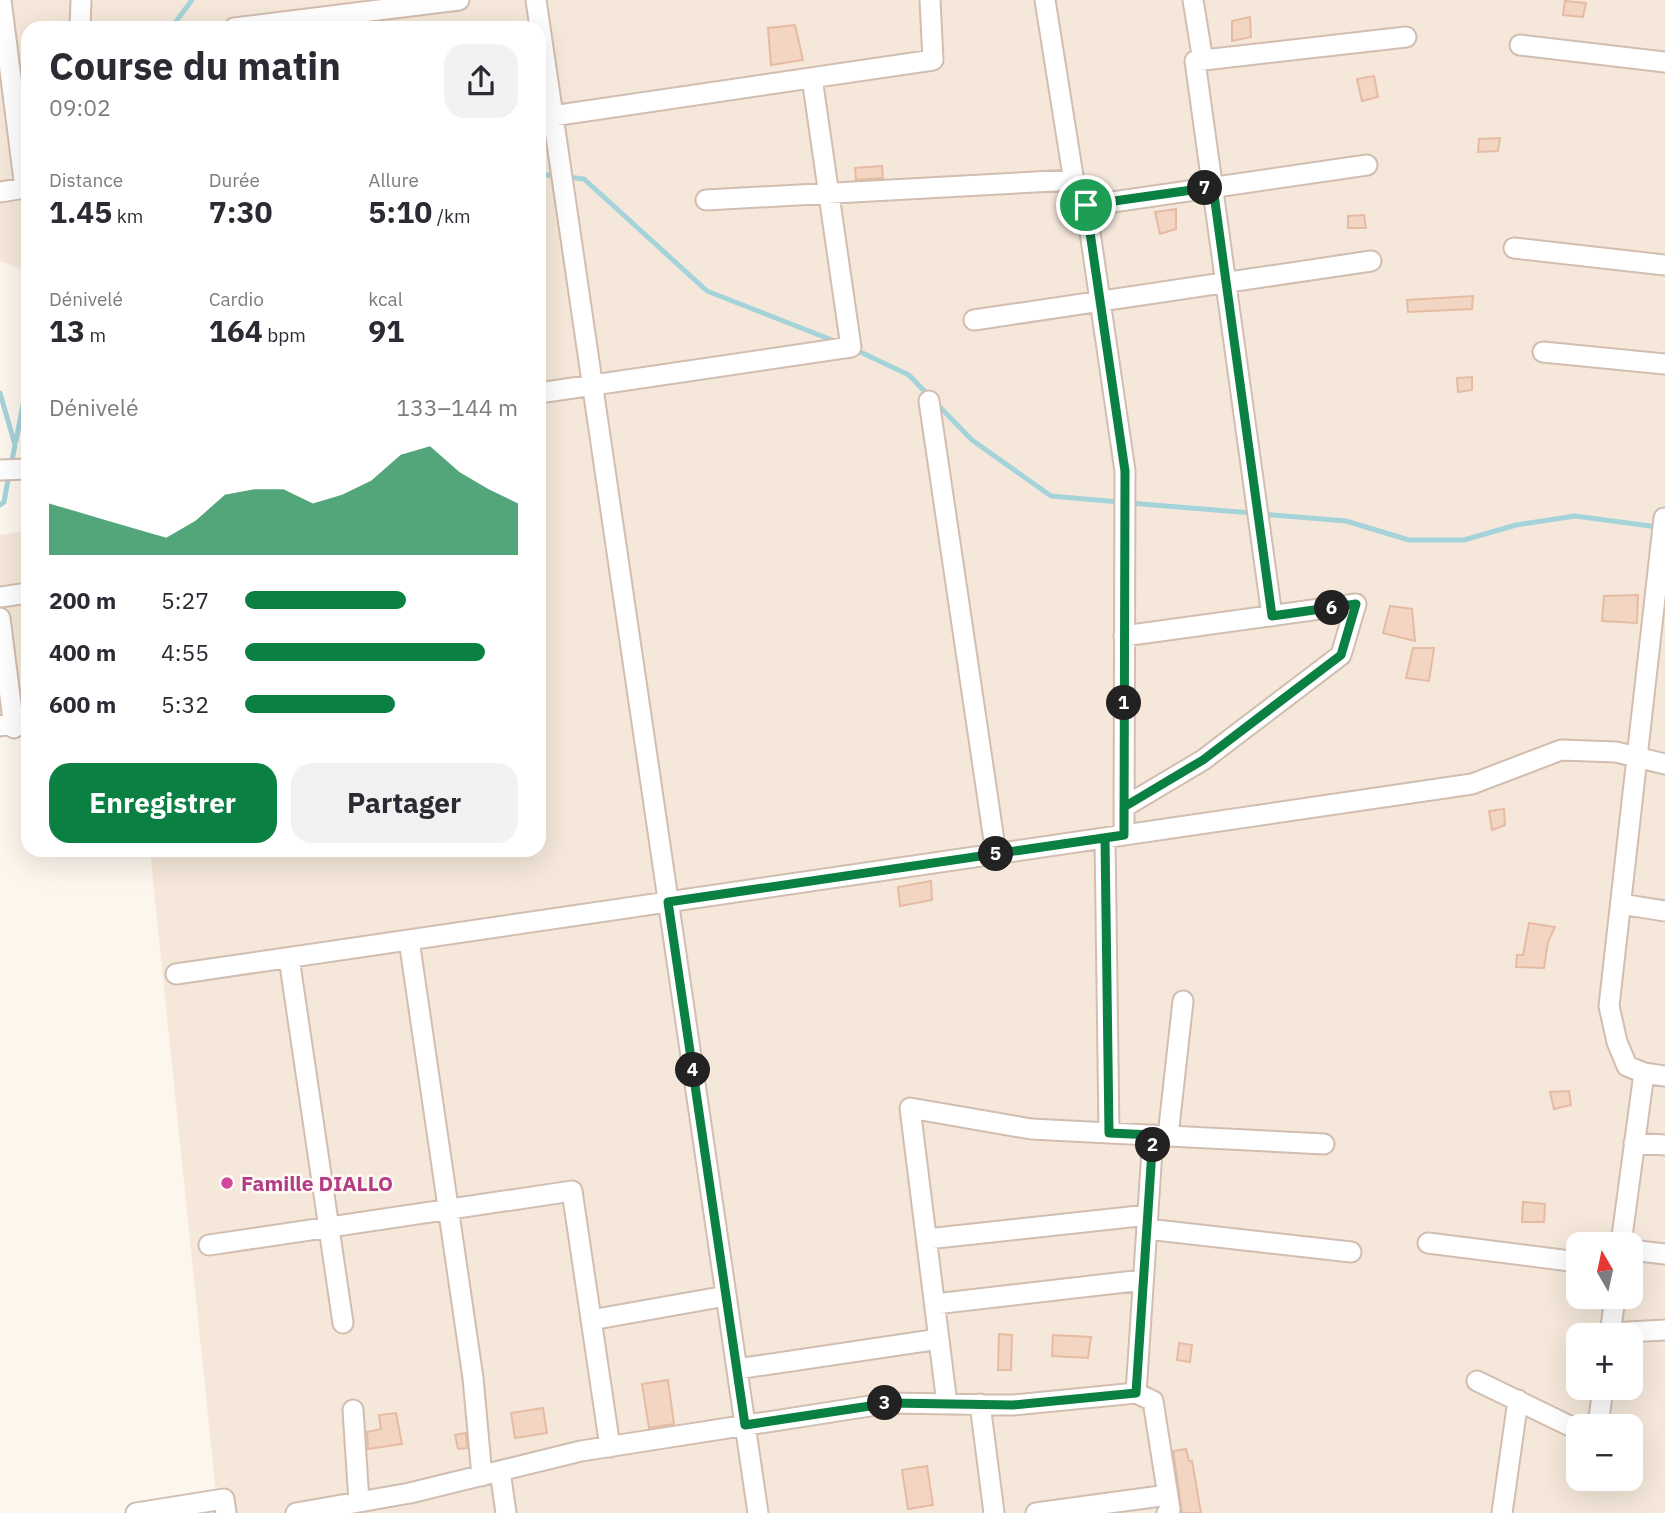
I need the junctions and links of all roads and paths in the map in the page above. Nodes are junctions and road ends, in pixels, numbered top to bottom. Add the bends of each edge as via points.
1 (1, 0) edge
2 (81, 0) edge
3 (459, 0) edge
4 (536, 0) edge
5 (930, 0) edge
6 (1045, 0) edge
7 (1193, 0) edge
8 (80, 21) edge
9 (307, 21) edge
10 (538, 21) edge
11 (1406, 37) dead end
12 (1520, 45) dead end
13 (1203, 61) junction
14 (1665, 62) edge
15 (812, 78) junction
16 (546, 117) edge
17 (21, 157) edge
18 (1367, 165) dead end
19 (1073, 180) junction
20 (1213, 187) junction
21 (21, 189) edge
22 (0, 192) edge
23 (829, 194) junction
24 (706, 200) dead end
25 (1086, 205) junction
26 (1514, 248) dead end
27 (1371, 261) dead end
28 (1665, 265) edge
29 (1226, 282) junction
30 (1100, 301) junction
31 (974, 320) dead end
32 (1543, 352) dead end
33 (1665, 364) edge
34 (592, 385) junction
35 (546, 392) edge
36 (929, 401) dead end
37 (21, 469) edge
38 (0, 470) edge
39 (1664, 518) edge
40 (21, 594) edge
41 (0, 597) edge
42 (1272, 616) junction
43 (0, 618) edge
44 (1124, 636) junction
45 (1658, 645) edge
46 (14, 725) edge
47 (1637, 757) junction
48 (1665, 764) edge
49 (1124, 807) junction
50 (1114, 837) junction
51 (996, 854) junction
52 (668, 902) junction
53 (1621, 904) junction
54 (1665, 911) edge
55 (409, 940) junction
56 (289, 958) junction
57 (176, 974) dead end
58 (1183, 1002) dead end
59 (1644, 1073) junction
60 (1665, 1076) edge
61 (1109, 1133) junction
62 (1160, 1136) junction
63 (1634, 1143) junction
64 (1324, 1144) dead end
65 (1665, 1145) edge
66 (449, 1209) junction
67 (1147, 1222) junction
68 (329, 1227) junction
69 (1623, 1232) edge
70 (926, 1239) junction
71 (1428, 1243) dead end
72 (209, 1245) dead end
73 (1643, 1251) edge
74 (1351, 1252) dead end
75 (1665, 1254) edge
76 (1566, 1260) edge
77 (1143, 1280) junction
78 (726, 1296) junction
79 (935, 1304) junction
80 (591, 1320) junction
81 (343, 1323) dead end
82 (1665, 1329) edge
83 (1643, 1331) edge
84 (939, 1339) junction
85 (737, 1369) junction
86 (1478, 1381) dead end
87 (1136, 1393) junction
88 (1517, 1401) junction
89 (947, 1404) junction
90 (980, 1404) junction
91 (353, 1410) dead end
92 (1566, 1424) edge
93 (745, 1425) junction
94 (610, 1447) junction
95 (491, 1473) junction
96 (359, 1502) junction
97 (1167, 1504) edge
98 (136, 1513) edge
99 (226, 1513) edge
100 (296, 1513) edge
101 (506, 1513) edge
102 (758, 1513) edge
103 (994, 1513) edge
104 (1036, 1513) edge
105 (1502, 1513) edge

1 - 17 street
2 - 8 street
3 - 9 street
4 - 10 street
5 - 15 street via 933,60
6 - 19 street
7 - 13 street
11 - 13 street
12 - 14 street
13 - 20 street via 1195,61
15 - 16 street
15 - 23 street
16 - 34 street
18 - 20 street
19 - 23 street
19 - 25 street via 1078,206
20 - 25 street
20 - 29 street
21 - 22 street
23 - 24 street
23 - 34 street via 851,348
25 - 30 street
26 - 28 street
27 - 29 street
29 - 30 street
29 - 42 street
30 - 31 street
30 - 44 street via 1125,471
32 - 33 street
34 - 35 street
34 - 52 street
36 - 51 street
37 - 38 street
39 - 45 street
40 - 41 street
42 - 44 street
42 - 49 street via 1356,604 1341,655 1203,760
43 - 46 street
44 - 49 street
45 - 47 street
47 - 48 street
47 - 50 street via 1561,750 1472,784
47 - 53 street
49 - 50 street
50 - 51 street
50 - 61 street
51 - 52 street
52 - 55 street
52 - 78 street
53 - 54 street
53 - 59 street via 1609,1006 1627,1066
55 - 56 street
55 - 66 street
56 - 57 street
56 - 68 street
58 - 62 street
59 - 60 street
59 - 63 street
61 - 62 street
61 - 70 street via 1031,1129 911,1108
62 - 64 street
62 - 67 street
63 - 65 street
63 - 69 street
66 - 68 street
66 - 80 street via 572,1191
66 - 95 street
67 - 70 street
67 - 74 street
67 - 77 street
68 - 72 street
68 - 81 street
70 - 79 street
71 - 76 street
73 - 75 street
77 - 79 street
77 - 87 street
78 - 80 street
78 - 85 street
79 - 84 street
80 - 94 street
82 - 83 street
84 - 85 street
84 - 89 street
85 - 93 street
86 - 88 street
87 - 90 street
87 - 97 street via 1153,1401
88 - 92 street
88 - 105 street
89 - 90 street
89 - 93 street via 890,1403
90 - 103 street
91 - 96 street
93 - 94 street
93 - 102 street
94 - 95 street
95 - 96 street
95 - 101 street
96 - 100 street
97 - 104 street
98 - 99 street via 224,1499

